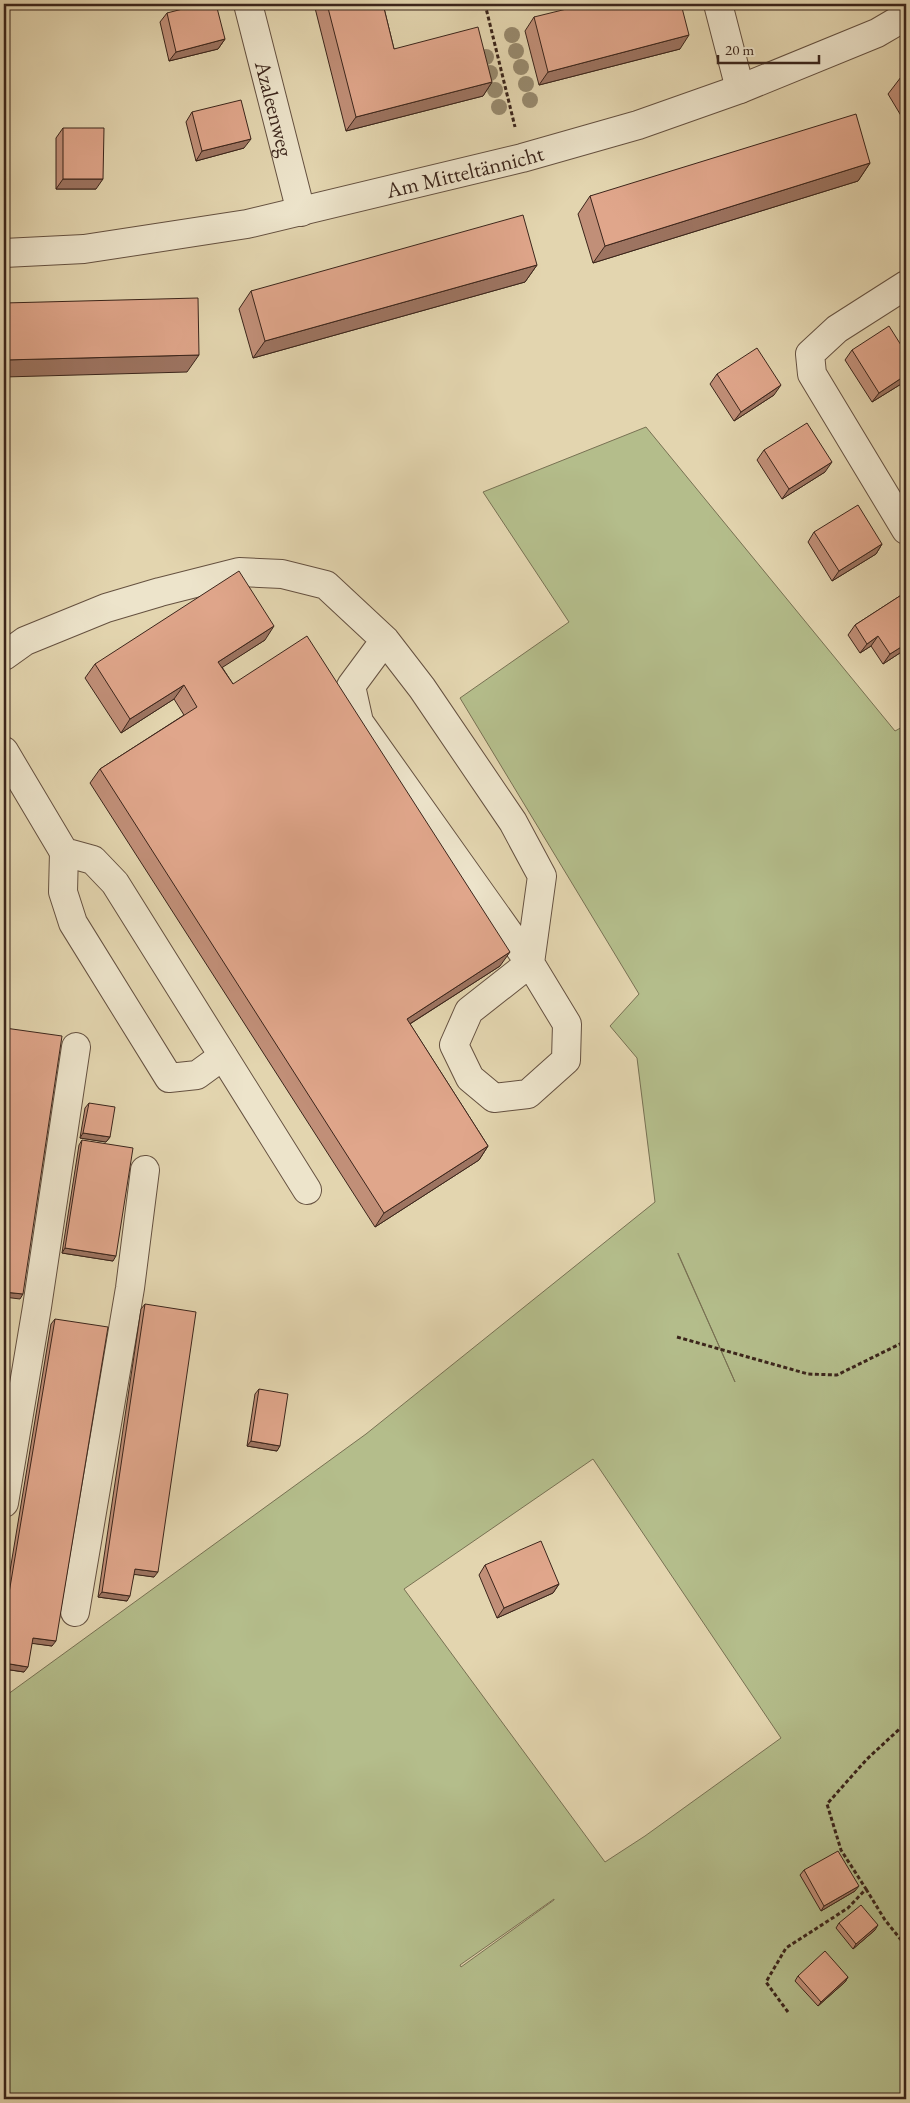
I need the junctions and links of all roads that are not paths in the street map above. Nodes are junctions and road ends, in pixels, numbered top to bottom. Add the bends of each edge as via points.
1 (248, 4) edge
2 (718, 4) edge
3 (906, 16) edge
4 (740, 89) junction
5 (302, 212) junction
6 (4, 253) edge
7 (906, 285) edge
8 (906, 530) edge
9 (385, 640) junction
10 (4, 656) edge
11 (4, 751) edge
12 (64, 852) junction
13 (530, 962) junction
14 (76, 1047) dead end
15 (223, 1056) junction
16 (145, 1170) dead end
17 (307, 1190) dead end
18 (4, 1503) edge
19 (75, 1612) dead end

1 - 5 street, Azaleenweg
2 - 4 street
3 - 4 street, Am Mitteltännicht via 877,33
4 - 5 street, Am Mitteltännicht via 638,125 522,158
5 - 6 street, Am Mitteltännicht via 84,249
7 - 8 street via 836,329 810,354 812,374
9 - 10 street via 326,585 282,574 239,572 106,608 26,641
9 - 13 street via 422,688 513,822 542,876
9 - 13 street via 350,686 359,722
11 - 12 street
12 - 15 street via 93,860 115,883
12 - 15 street via 63,892 73,922 169,1078 197,1076
13 - 13 street via 567,1024 566,1060 528,1094 494,1098 470,1078 454,1045 469,1011
14 - 18 street
15 - 17 street
16 - 19 street via 130,1288

